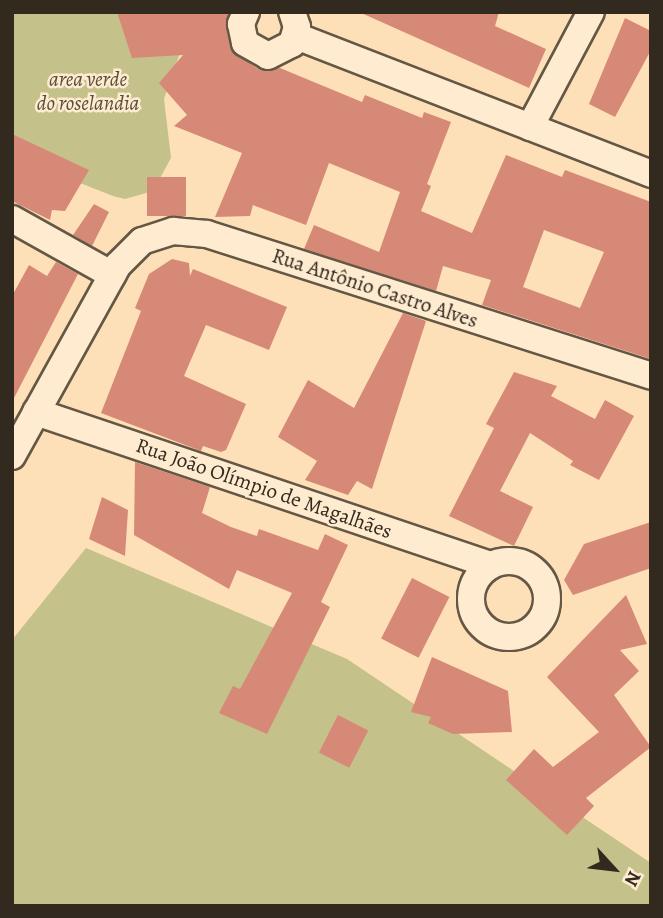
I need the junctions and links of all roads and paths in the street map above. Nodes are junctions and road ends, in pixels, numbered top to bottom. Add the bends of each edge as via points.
1 (246, 12) edge
2 (591, 12) edge
3 (294, 24) edge
4 (530, 127) junction
5 (651, 174) edge
6 (12, 219) edge
7 (112, 275) junction
8 (651, 376) edge
9 (36, 412) junction
10 (12, 456) edge
11 (491, 565) dead end

1 - 3 street via 241,34 259,55 277,55
2 - 4 street
3 - 4 street
4 - 5 street
6 - 7 street
7 - 8 street, Rua Antônio Castro Alves via 128,252 157,234 207,234
7 - 9 street, Rua Antônio Castro Alves
9 - 10 street, Rua Antônio Castro Alves
9 - 11 street, Rua João Olímpio de Magalhães

